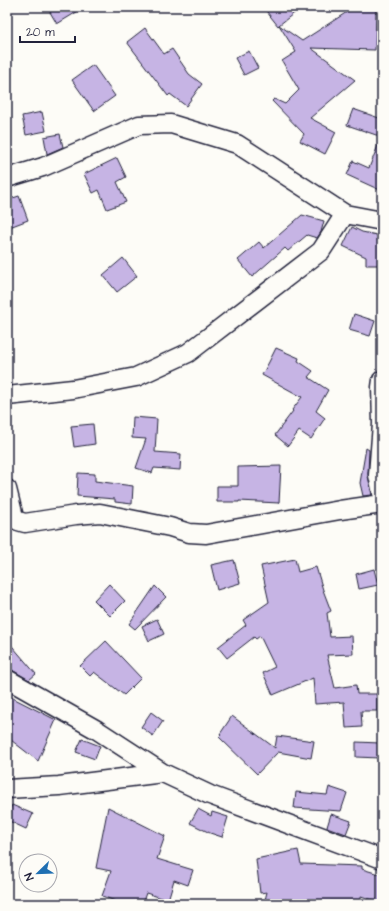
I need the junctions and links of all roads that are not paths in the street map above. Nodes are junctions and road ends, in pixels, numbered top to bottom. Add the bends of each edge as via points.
1 (7, 178) edge
2 (345, 214) junction
3 (382, 221) edge
4 (382, 380) edge
5 (7, 396) edge
6 (7, 489) edge
7 (382, 494) edge
8 (382, 504) edge
9 (7, 679) edge
10 (163, 773) junction
11 (7, 789) edge
12 (382, 859) edge

1 - 2 street via 43,167 139,125 171,124 237,144
2 - 3 street
2 - 5 street via 321,251 188,353 136,378 73,389
4 - 7 street via 378,475
6 - 8 street via 14,517 25,523 100,514 200,534
9 - 10 street via 97,730
10 - 11 street via 59,786
10 - 12 street via 210,795

